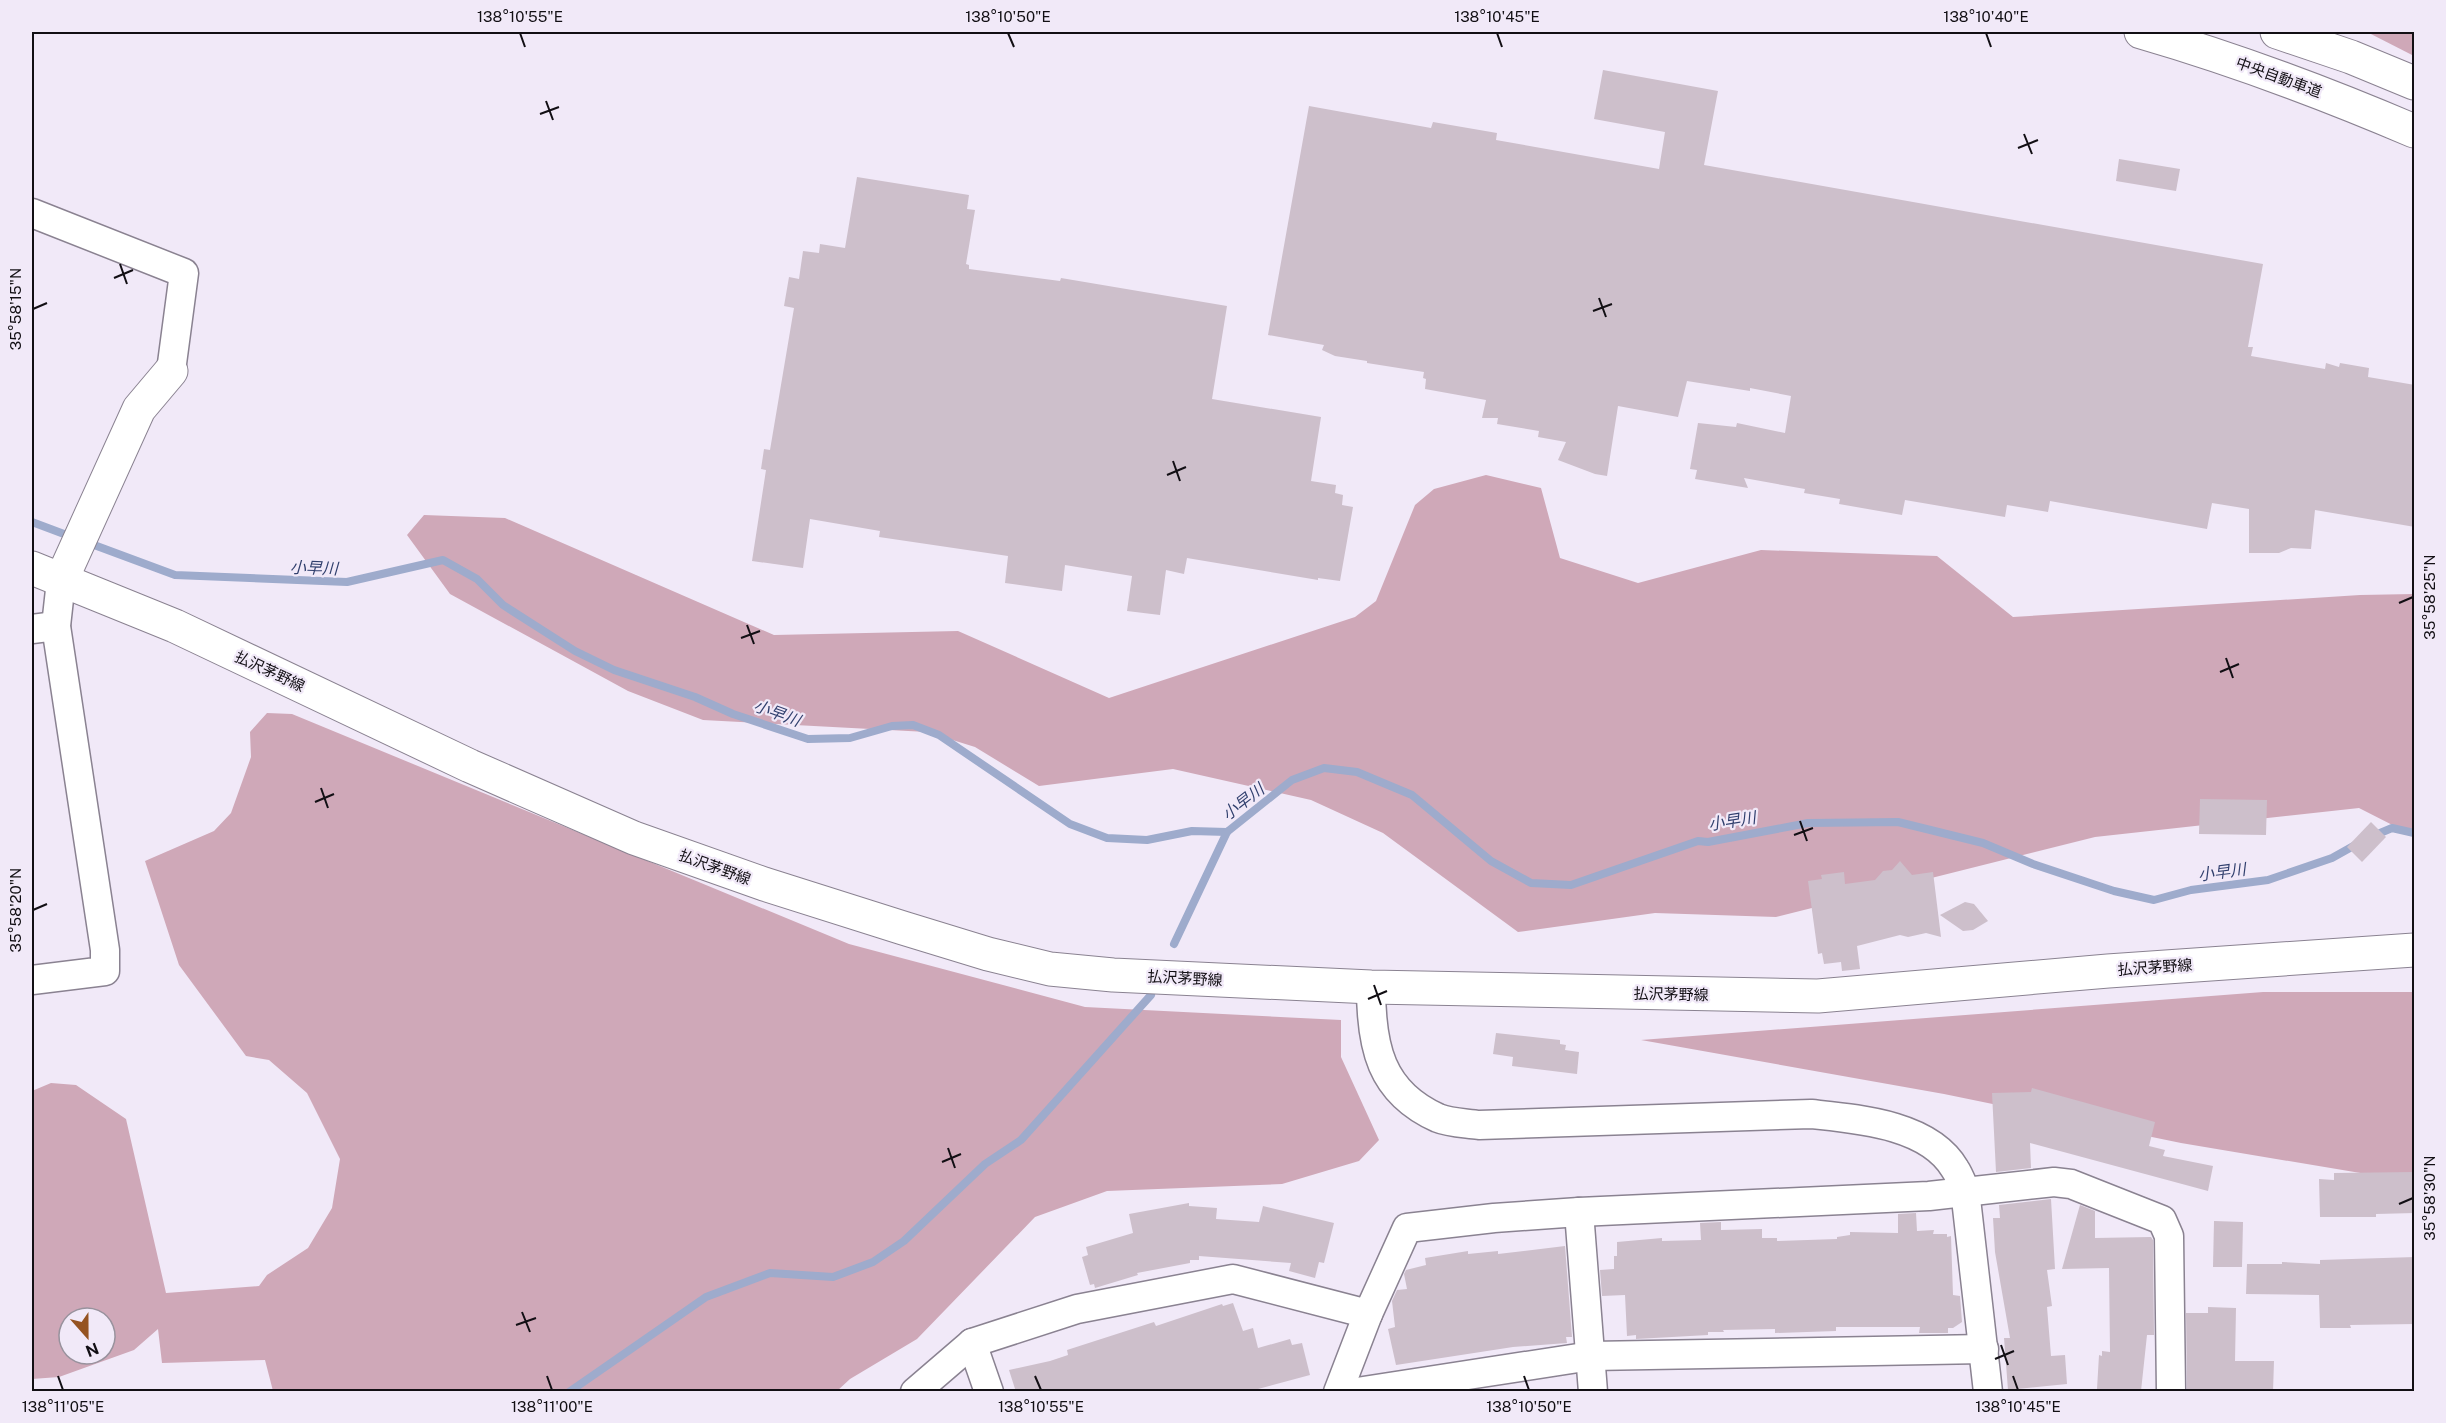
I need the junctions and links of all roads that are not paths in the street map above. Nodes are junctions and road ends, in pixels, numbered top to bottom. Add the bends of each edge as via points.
1 (2141, 32) edge
2 (2277, 32) edge
3 (2415, 83) edge
4 (2415, 131) edge
5 (32, 213) edge
6 (171, 371) joint
7 (46, 574) edge
8 (44, 628) edge
9 (2415, 950) edge
10 (32, 980) edge
11 (1371, 987) junction
12 (1965, 1190) junction
13 (1579, 1212) junction
14 (1368, 1314) junction
15 (972, 1343) junction
16 (1984, 1349) junction
17 (1591, 1356) junction
18 (915, 1392) edge
19 (989, 1392) edge
20 (1338, 1392) edge
21 (1357, 1392) edge
22 (1593, 1392) edge
23 (1988, 1392) edge
24 (2171, 1392) edge

1 - 4 main road, 中央自動車道 via 2329,95
2 - 3 main road
5 - 6 street via 184,273
6 - 7 main road via 139,409
7 - 8 street
7 - 11 main road, 払沢茅野線 via 175,626 470,766 634,838 903,928 1050,969
8 - 10 street via 105,950 105,971
9 - 11 main road, 払沢茅野線 via 2108,970 1818,996
11 - 12 street via 1375,1047 1386,1075 1408,1101 1440,1119 1479,1125 1811,1114 1863,1119 1916,1134 1955,1167
12 - 13 street via 1929,1196
12 - 16 street
12 - 24 street via 2071,1184 2162,1220 2169,1236
13 - 14 street via 1407,1228
13 - 17 street
14 - 15 street via 1233,1279 1077,1309
14 - 20 street
15 - 18 street
15 - 19 street
16 - 17 street
16 - 23 street
17 - 21 street
17 - 22 street

